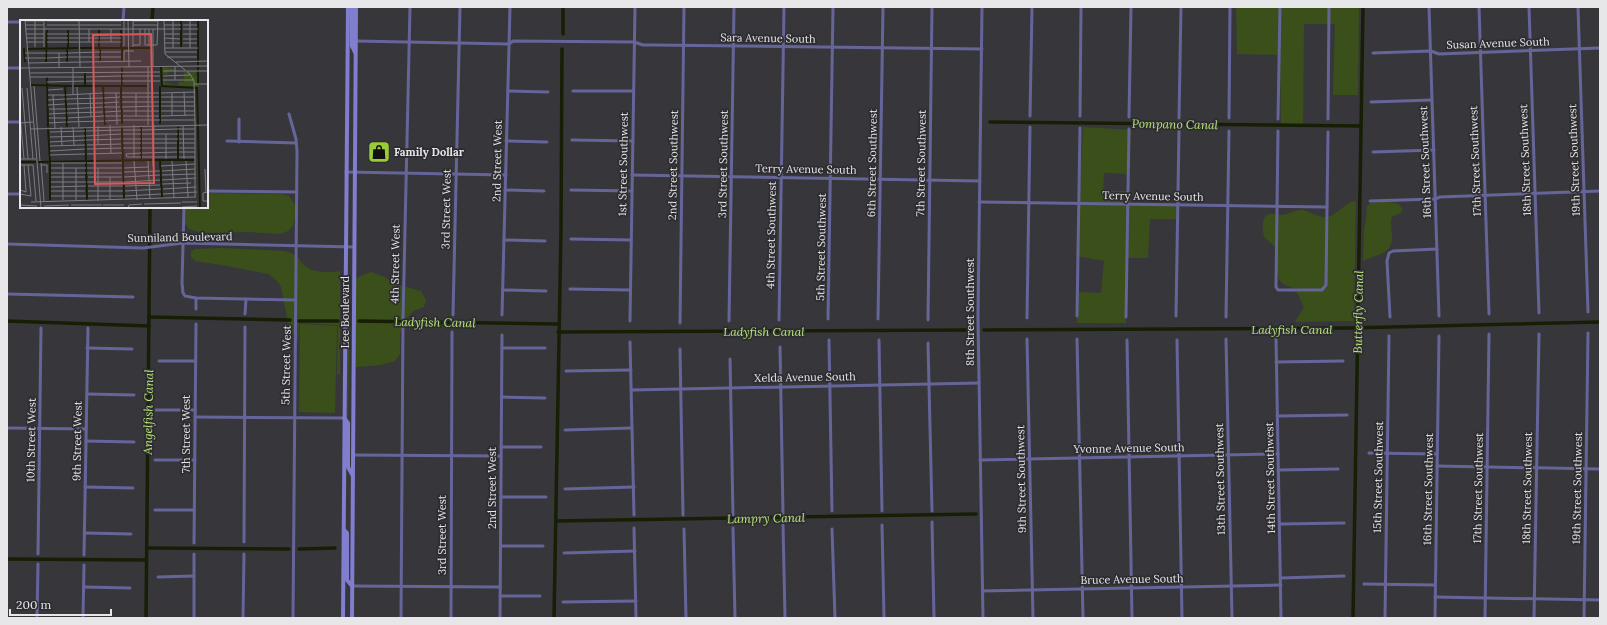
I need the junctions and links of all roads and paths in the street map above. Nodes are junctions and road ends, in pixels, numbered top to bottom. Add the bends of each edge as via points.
1 (124, 7) edge
2 (348, 7) edge
3 (352, 7) edge
4 (356, 7) edge
5 (410, 7) edge
6 (460, 7) edge
7 (510, 7) edge
8 (635, 7) edge
9 (684, 7) edge
10 (734, 7) edge
11 (784, 7) edge
12 (833, 7) edge
13 (883, 7) edge
14 (932, 7) edge
15 (982, 7) edge
16 (1032, 7) edge
17 (1081, 7) edge
18 (1131, 7) edge
19 (1181, 7) edge
20 (1230, 7) edge
21 (1280, 7) edge
22 (1329, 7) edge
23 (1429, 7) edge
24 (1479, 7) edge
25 (1528, 7) edge
26 (1578, 7) edge
27 (123, 20) edge
28 (7, 22) edge
29 (20, 22) edge
30 (356, 41) junction
31 (409, 42) junction
32 (634, 42) junction
33 (459, 43) junction
34 (509, 44) junction
35 (684, 45) junction
36 (733, 46) junction
37 (783, 47) junction
38 (833, 48) junction
39 (882, 48) junction
40 (1600, 48) edge
41 (932, 49) junction
42 (1580, 49) junction
43 (982, 50) junction
44 (1431, 51) junction
45 (1530, 51) junction
46 (1480, 52) junction
47 (1372, 53) dead end
48 (356, 54) junction
49 (7, 68) edge
50 (20, 68) edge
51 (508, 91) junction
52 (573, 91) dead end
53 (633, 91) junction
54 (548, 92) dead end
55 (1432, 100) junction
56 (1371, 102) dead end
57 (289, 114) dead end
58 (1030, 116) dead end
59 (1080, 116) dead end
60 (1129, 117) dead end
61 (1179, 118) dead end
62 (1229, 118) dead end
63 (239, 119) dead end
64 (1278, 119) dead end
65 (1328, 119) dead end
66 (7, 122) edge
67 (20, 122) edge
68 (1030, 127) dead end
69 (1080, 128) dead end
70 (1129, 129) dead end
71 (1179, 130) dead end
72 (1229, 131) dead end
73 (1278, 131) dead end
74 (1328, 132) dead end
75 (572, 140) dead end
76 (227, 141) dead end
77 (506, 141) junction
78 (632, 141) junction
79 (239, 142) junction
80 (547, 142) dead end
81 (296, 143) junction
82 (1434, 150) junction
83 (1372, 152) dead end
84 (346, 172) junction
85 (355, 172) junction
86 (406, 173) junction
87 (456, 174) junction
88 (506, 175) junction
89 (632, 175) junction
90 (682, 176) junction
91 (731, 177) junction
92 (781, 178) junction
93 (831, 178) junction
94 (880, 179) junction
95 (930, 180) junction
96 (980, 180) junction
97 (505, 190) junction
98 (571, 190) dead end
99 (632, 190) junction
100 (544, 191) dead end
101 (208, 192) edge
102 (296, 192) junction
103 (1584, 192) junction
104 (1600, 192) edge
105 (7, 194) edge
106 (20, 194) edge
107 (1535, 194) junction
108 (1485, 195) junction
109 (1435, 199) junction
110 (1370, 201) dead end
111 (980, 202) junction
112 (1029, 203) junction
113 (1078, 204) junction
114 (1128, 204) junction
115 (1178, 205) junction
116 (1228, 206) junction
117 (1277, 206) junction
118 (1327, 207) junction
119 (184, 208) edge
120 (572, 239) dead end
121 (504, 240) junction
122 (631, 240) junction
123 (545, 241) dead end
124 (183, 243) junction
125 (7, 244) edge
126 (296, 246) junction
127 (346, 247) junction
128 (354, 247) junction
129 (1437, 249) junction
130 (570, 289) dead end
131 (503, 290) junction
132 (630, 290) junction
133 (546, 291) dead end
134 (7, 294) edge
135 (133, 297) dead end
136 (196, 298) junction
137 (246, 299) junction
138 (295, 300) junction
139 (196, 309) dead end
140 (1588, 312) dead end
141 (1539, 313) dead end
142 (245, 314) dead end
143 (1489, 314) dead end
144 (453, 315) dead end
145 (502, 315) dead end
146 (1077, 316) dead end
147 (1176, 316) dead end
148 (1439, 316) dead end
149 (1126, 317) dead end
150 (1226, 317) dead end
151 (1390, 317) dead end
152 (1027, 318) dead end
153 (828, 319) dead end
154 (779, 320) dead end
155 (878, 320) dead end
156 (928, 320) dead end
157 (630, 321) dead end
158 (730, 321) dead end
159 (680, 323) dead end
160 (196, 324) dead end
161 (245, 327) dead end
162 (41, 328) dead end
163 (88, 328) dead end
164 (452, 332) dead end
165 (1588, 333) dead end
166 (1489, 334) dead end
167 (1539, 334) dead end
168 (502, 335) dead end
169 (1390, 336) dead end
170 (1439, 336) dead end
171 (1276, 338) dead end
172 (1027, 339) dead end
173 (1077, 339) dead end
174 (1226, 339) dead end
175 (829, 340) dead end
176 (878, 340) dead end
177 (1127, 340) dead end
178 (1177, 340) dead end
179 (630, 342) dead end
180 (928, 343) dead end
181 (780, 347) dead end
182 (88, 348) junction
183 (502, 348) junction
184 (545, 348) dead end
185 (132, 349) dead end
186 (680, 350) dead end
187 (730, 359) dead end
188 (159, 361) dead end
189 (195, 361) junction
190 (1343, 361) dead end
191 (1276, 362) junction
192 (631, 370) junction
193 (566, 371) dead end
194 (979, 383) junction
195 (929, 384) junction
196 (880, 385) junction
197 (830, 386) junction
198 (780, 387) junction
199 (731, 388) junction
200 (681, 389) junction
201 (632, 390) junction
202 (87, 394) junction
203 (134, 395) dead end
204 (502, 397) junction
205 (545, 398) dead end
206 (156, 410) dead end
207 (195, 410) junction
208 (1347, 415) dead end
209 (1277, 416) junction
210 (195, 417) junction
211 (245, 417) junction
212 (294, 417) junction
213 (344, 418) junction
214 (7, 428) edge
215 (40, 428) junction
216 (632, 428) junction
217 (86, 429) junction
218 (565, 430) dead end
219 (86, 441) junction
220 (134, 442) dead end
221 (501, 447) junction
222 (541, 447) dead end
223 (1369, 453) dead end
224 (1388, 453) junction
225 (1278, 454) junction
226 (1437, 454) junction
227 (353, 455) junction
228 (402, 455) junction
229 (1229, 455) junction
230 (452, 456) junction
231 (501, 456) junction
232 (1179, 456) junction
233 (1129, 457) junction
234 (1080, 458) junction
235 (1030, 459) junction
236 (155, 460) dead end
237 (195, 460) junction
238 (980, 460) junction
239 (1437, 466) junction
240 (1487, 467) junction
241 (1537, 468) junction
242 (1338, 469) dead end
243 (1586, 469) junction
244 (1600, 469) edge
245 (1278, 470) junction
246 (353, 477) junction
247 (85, 487) junction
248 (634, 487) junction
249 (133, 488) dead end
250 (564, 489) dead end
251 (501, 497) junction
252 (546, 497) dead end
253 (155, 510) dead end
254 (194, 510) junction
255 (832, 511) dead end
256 (882, 511) dead end
257 (932, 511) dead end
258 (783, 514) dead end
259 (634, 515) dead end
260 (684, 515) dead end
261 (733, 515) dead end
262 (932, 522) dead end
263 (1344, 523) dead end
264 (1280, 524) junction
265 (783, 525) dead end
266 (882, 525) dead end
267 (634, 528) dead end
268 (733, 528) dead end
269 (684, 529) dead end
270 (832, 529) dead end
271 (344, 530) junction
272 (85, 533) junction
273 (131, 534) dead end
274 (244, 542) dead end
275 (194, 543) dead end
276 (501, 546) junction
277 (543, 546) dead end
278 (635, 551) junction
279 (564, 553) dead end
280 (38, 554) dead end
281 (194, 554) dead end
282 (244, 554) dead end
283 (84, 555) dead end
284 (38, 564) dead end
285 (84, 565) dead end
286 (194, 576) junction
287 (1344, 576) dead end
288 (158, 577) dead end
289 (1281, 578) junction
290 (1364, 584) dead end
291 (1386, 584) junction
292 (1281, 585) junction
293 (1435, 585) junction
294 (352, 586) junction
295 (401, 586) junction
296 (451, 586) junction
297 (1231, 586) junction
298 (84, 587) junction
299 (500, 587) junction
300 (1181, 587) junction
301 (130, 588) dead end
302 (1132, 588) junction
303 (1082, 589) junction
304 (1032, 590) junction
305 (983, 591) junction
306 (500, 596) junction
307 (540, 596) dead end
308 (1435, 597) junction
309 (1485, 598) junction
310 (1534, 599) junction
311 (1584, 600) junction
312 (1600, 600) edge
313 (636, 601) junction
314 (563, 602) dead end
315 (37, 618) edge
316 (83, 618) edge
317 (194, 618) edge
318 (243, 618) edge
319 (293, 618) edge
320 (343, 618) edge
321 (352, 618) edge
322 (401, 618) edge
323 (451, 618) edge
324 (500, 618) edge
325 (636, 618) edge
326 (686, 618) edge
327 (735, 618) edge
328 (785, 618) edge
329 (835, 618) edge
330 (884, 618) edge
331 (934, 618) edge
332 (983, 618) edge
333 (1033, 618) edge
334 (1083, 618) edge
335 (1132, 618) edge
336 (1182, 618) edge
337 (1232, 618) edge
338 (1281, 618) edge
339 (1385, 618) edge
340 (1435, 618) edge
341 (1484, 618) edge
342 (1534, 618) edge
343 (1584, 618) edge

1 - 27 street
2 - 84 main road, Lee Boulevard
3 - 48 main road via 352,46
4 - 30 main road, Lee Boulevard
5 - 31 street, 4th Street West
6 - 33 street, 3rd Street West
7 - 34 street, 2nd Street West
8 - 32 street, 1st Street Southwest
9 - 35 street, 2nd Street Southwest
10 - 36 street, 3rd Street Southwest
11 - 37 street, 4th Street Southwest
12 - 38 street, 5th Street Southwest
13 - 39 street, 6th Street Southwest
14 - 41 street, 7th Street Southwest
15 - 43 street, 8th Street Southwest
16 - 58 street
17 - 59 street
18 - 60 street
19 - 61 street
20 - 62 street
21 - 64 street
22 - 65 street
23 - 44 street, 16th Street Southwest
24 - 46 street, 17th Street Southwest
25 - 45 street, 18th Street Southwest
26 - 42 street, 19th Street Southwest
28 - 29 street
30 - 31 street, Sara Avenue South
30 - 48 main road, Lee Boulevard
31 - 33 street, Sara Avenue South
31 - 86 street, 4th Street West
32 - 34 street, Sara Avenue South
32 - 35 street, Sara Avenue South via 643,45
32 - 53 street, 1st Street Southwest
33 - 34 street, Sara Avenue South
33 - 87 street, 3rd Street West
34 - 51 street, 2nd Street West
35 - 36 street, Sara Avenue South
35 - 90 street, 2nd Street Southwest
36 - 37 street, Sara Avenue South
36 - 91 street, 3rd Street Southwest
37 - 38 street, Sara Avenue South
37 - 92 street, 4th Street Southwest
38 - 39 street, Sara Avenue South
38 - 93 street, 5th Street Southwest
39 - 41 street, Sara Avenue South
39 - 94 street, 6th Street Southwest
40 - 42 street, Susan Avenue South
41 - 43 street, Sara Avenue South
41 - 95 street, 7th Street Southwest
42 - 45 street, Susan Avenue South
42 - 103 street, 19th Street Southwest
43 - 96 street, 8th Street Southwest
44 - 46 street, Susan Avenue South via 1439,54
44 - 47 street, Susan Avenue South
44 - 55 street, 16th Street Southwest
45 - 46 street, Susan Avenue South
45 - 107 street, 18th Street Southwest
46 - 108 street, 17th Street Southwest
48 - 85 main road, Lee Boulevard
49 - 50 street
51 - 54 street
51 - 77 street, 2nd Street West
52 - 53 street
53 - 78 street, 1st Street Southwest
55 - 56 street
55 - 82 street, 16th Street Southwest
57 - 81 street, 5th Street West
63 - 79 street
66 - 67 street
68 - 112 street
69 - 113 street
70 - 114 street
71 - 115 street
72 - 116 street
73 - 117 street
74 - 118 street
75 - 78 street
76 - 79 street
77 - 80 street
77 - 88 street, 2nd Street West
78 - 89 street, 1st Street Southwest
79 - 81 street
81 - 102 street, 5th Street West
82 - 83 street
82 - 109 street, 16th Street Southwest
84 - 85 street
84 - 127 main road, Lee Boulevard
85 - 86 street
85 - 128 main road, Lee Boulevard
86 - 87 street
86 - 228 street, 4th Street West
87 - 88 street
87 - 144 street, 3rd Street West
88 - 97 street, 2nd Street West
89 - 90 street, Terry Avenue South
89 - 99 street, 1st Street Southwest
90 - 91 street, Terry Avenue South
90 - 159 street, 2nd Street Southwest
91 - 92 street, Terry Avenue South
91 - 158 street, 3rd Street Southwest
92 - 93 street, Terry Avenue South
92 - 154 street, 4th Street Southwest
93 - 94 street, Terry Avenue South
93 - 153 street, 5th Street Southwest
94 - 95 street, Terry Avenue South
94 - 155 street, 6th Street Southwest
95 - 96 street, Terry Avenue South
95 - 156 street, 7th Street Southwest
96 - 111 street, 8th Street Southwest
97 - 100 street
97 - 121 street, 2nd Street West
98 - 99 street
99 - 122 street, 1st Street Southwest
101 - 102 street
102 - 126 street, 5th Street West
103 - 104 street
103 - 107 street
103 - 140 street, 19th Street Southwest
105 - 106 street
107 - 108 street
107 - 141 street, 18th Street Southwest
108 - 109 street
108 - 143 street, 17th Street Southwest
109 - 110 street
109 - 129 street, 16th Street Southwest
111 - 112 street, Terry Avenue South
111 - 194 street, 8th Street Southwest
112 - 113 street, Terry Avenue South
112 - 152 street
113 - 114 street, Terry Avenue South
113 - 146 street
114 - 115 street, Terry Avenue South
114 - 149 street
115 - 116 street, Terry Avenue South
115 - 147 street
116 - 117 street, Terry Avenue South
116 - 150 street
117 - 118 street, Terry Avenue South
117 - 118 street via 1278,290 1322,290 1326,285
119 - 124 street
120 - 122 street
121 - 123 street
121 - 131 street, 2nd Street West
122 - 132 street, 1st Street Southwest
124 - 125 street, Sunniland Boulevard via 143,248
124 - 126 street, Sunniland Boulevard
124 - 136 street via 183,293 185,296
126 - 127 street, Sunniland Boulevard
126 - 138 street, 5th Street West
127 - 128 street, Sunniland Boulevard
127 - 213 main road, Lee Boulevard
128 - 227 main road, Lee Boulevard
129 - 148 street, 16th Street Southwest
129 - 151 street via 1393,251 1387,256
130 - 132 street
131 - 133 street
131 - 145 street, 2nd Street West
132 - 157 street, 1st Street Southwest
134 - 135 street
136 - 137 street
136 - 139 street
137 - 138 street
137 - 142 street
138 - 212 street, 5th Street West
160 - 189 street, 7th Street West
161 - 211 street
162 - 215 street, 10th Street West
163 - 182 street, 9th Street West
164 - 230 street, 3rd Street West
165 - 243 street, 19th Street Southwest
166 - 240 street, 17th Street Southwest
167 - 241 street, 18th Street Southwest
168 - 183 street, 2nd Street West
169 - 224 street, 15th Street Southwest
170 - 226 street, 16th Street Southwest
171 - 191 street, 14th Street Southwest
172 - 235 street, 9th Street Southwest
173 - 234 street
174 - 229 street, 13th Street Southwest
175 - 197 street
176 - 196 street
177 - 233 street
178 - 232 street
179 - 192 street
180 - 195 street
181 - 198 street
182 - 185 street
182 - 202 street, 9th Street West
183 - 184 street
183 - 204 street, 2nd Street West
186 - 200 street
187 - 199 street
188 - 189 street
189 - 207 street, 7th Street West
190 - 191 street
191 - 209 street, 14th Street Southwest
192 - 193 street
192 - 201 street
194 - 195 street, Xelda Avenue South
194 - 238 street, 8th Street Southwest
195 - 196 street, Xelda Avenue South
195 - 257 street
196 - 197 street, Xelda Avenue South
196 - 256 street
197 - 198 street, Xelda Avenue South
197 - 255 street
198 - 199 street, Xelda Avenue South
198 - 258 street
199 - 200 street, Xelda Avenue South
199 - 261 street
200 - 201 street, Xelda Avenue South
200 - 260 street
201 - 216 street
202 - 203 street
202 - 217 street, 9th Street West
204 - 205 street
204 - 221 street, 2nd Street West
206 - 207 street
207 - 210 street, 7th Street West
208 - 209 street
209 - 225 street, 14th Street Southwest
210 - 211 street
210 - 237 street, 7th Street West
211 - 212 street
211 - 274 street
212 - 213 street
212 - 319 street, 5th Street West
213 - 246 main road via 348,423 348,467
213 - 271 main road, Lee Boulevard
214 - 215 street
215 - 217 street
215 - 280 street, 10th Street West
216 - 218 street
216 - 248 street
217 - 219 street, 9th Street West
219 - 220 street
219 - 247 street, 9th Street West
221 - 222 street
221 - 231 street, 2nd Street West
223 - 224 street
224 - 226 street
224 - 291 street, 15th Street Southwest
225 - 229 street, Yvonne Avenue South
225 - 245 street, 14th Street Southwest
226 - 239 street, 16th Street Southwest
227 - 228 street
227 - 246 main road, Lee Boulevard
228 - 230 street
228 - 295 street, 4th Street West
229 - 232 street, Yvonne Avenue South
229 - 297 street, 13th Street Southwest
230 - 231 street
230 - 296 street, 3rd Street West
231 - 251 street, 2nd Street West
232 - 233 street, Yvonne Avenue South
232 - 300 street
233 - 234 street, Yvonne Avenue South
233 - 302 street
234 - 235 street, Yvonne Avenue South
234 - 303 street
235 - 238 street, Yvonne Avenue South
235 - 304 street, 9th Street Southwest
236 - 237 street
237 - 254 street, 7th Street West
238 - 305 street, 8th Street Southwest
239 - 240 street
239 - 293 street, 16th Street Southwest
240 - 241 street
240 - 309 street, 17th Street Southwest
241 - 243 street
241 - 310 street, 18th Street Southwest
242 - 245 street
243 - 244 street
243 - 311 street, 19th Street Southwest
245 - 264 street, 14th Street Southwest
246 - 294 main road, Lee Boulevard
247 - 249 street
247 - 272 street, 9th Street West
248 - 250 street
248 - 259 street
251 - 252 street
251 - 276 street, 2nd Street West
253 - 254 street
254 - 275 street, 7th Street West
262 - 331 street
263 - 264 street
264 - 289 street, 14th Street Southwest
265 - 328 street
266 - 330 street
267 - 278 street
268 - 327 street
269 - 326 street
270 - 329 street
271 - 294 main road via 347,533 347,580
271 - 320 main road, Lee Boulevard
272 - 273 street
272 - 283 street, 9th Street West
276 - 277 street
276 - 299 street, 2nd Street West
278 - 279 street
278 - 313 street
281 - 286 street
282 - 318 street
284 - 315 street
285 - 298 street
286 - 288 street
286 - 317 street
287 - 289 street
289 - 292 street, 14th Street Southwest
290 - 291 street
291 - 293 street
291 - 339 street, 15th Street Southwest
292 - 297 street, Bruce Avenue South
292 - 338 street, 14th Street Southwest
293 - 308 street, 16th Street Southwest
294 - 295 street
294 - 321 main road, Lee Boulevard
295 - 296 street
295 - 322 street, 4th Street West
296 - 299 street
296 - 323 street, 3rd Street West
297 - 300 street, Bruce Avenue South
297 - 337 street, 13th Street Southwest
298 - 301 street
298 - 316 street
299 - 306 street, 2nd Street West
300 - 302 street, Bruce Avenue South
300 - 336 street
302 - 303 street, Bruce Avenue South
302 - 335 street
303 - 304 street, Bruce Avenue South
303 - 334 street
304 - 305 street, Bruce Avenue South
304 - 333 street, 9th Street Southwest
305 - 332 street, 8th Street Southwest
306 - 307 street
306 - 324 street, 2nd Street West
308 - 309 street
308 - 340 street, 16th Street Southwest
309 - 310 street
309 - 341 street, 17th Street Southwest
310 - 311 street
310 - 342 street, 18th Street Southwest
311 - 312 street
311 - 343 street, 19th Street Southwest
313 - 314 street
313 - 325 street

